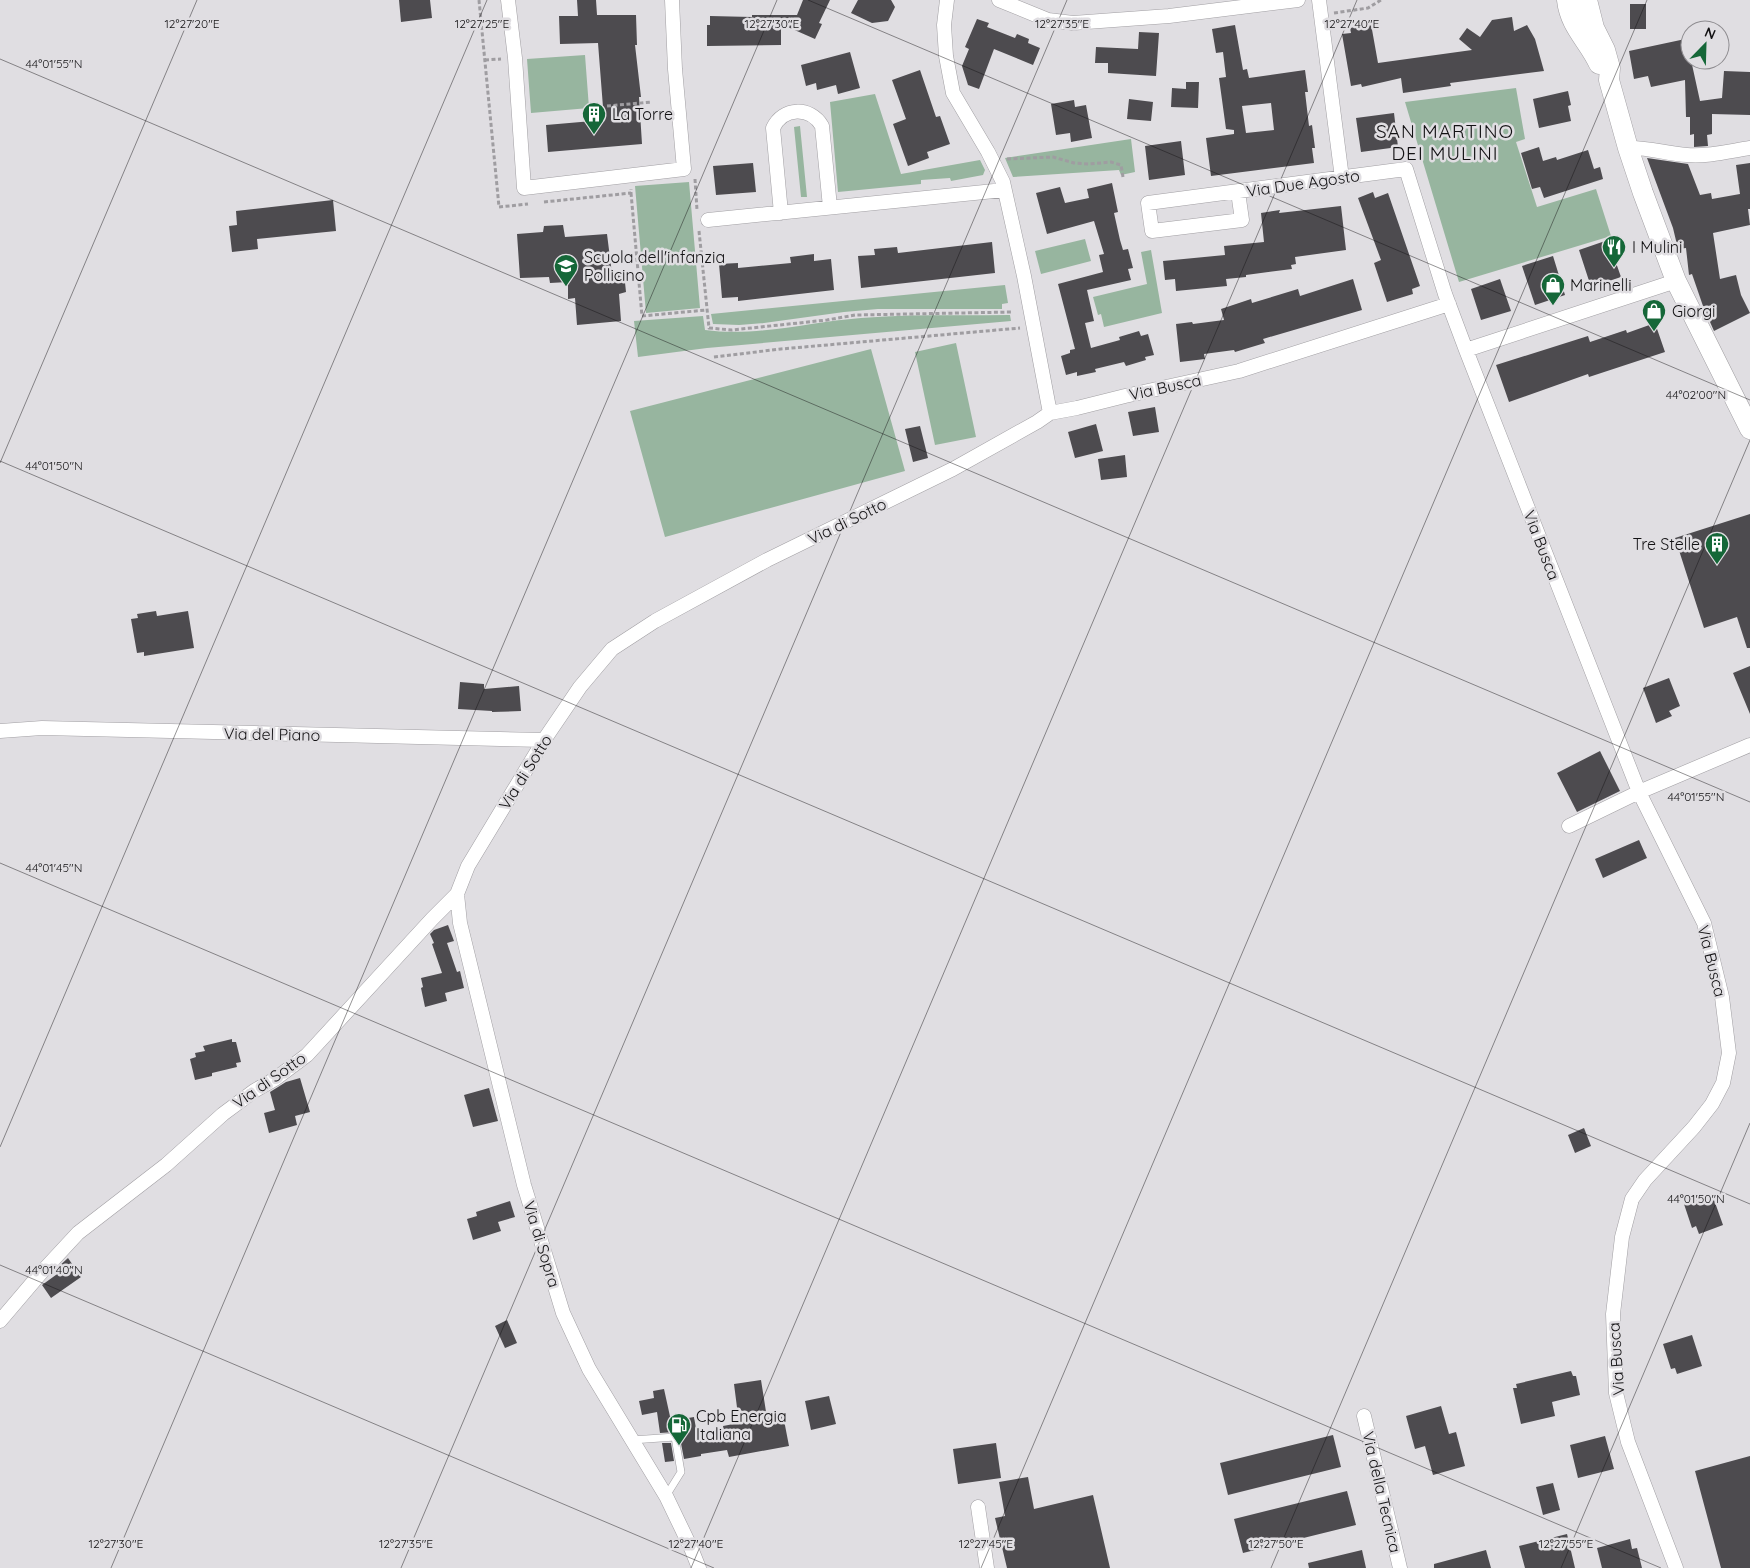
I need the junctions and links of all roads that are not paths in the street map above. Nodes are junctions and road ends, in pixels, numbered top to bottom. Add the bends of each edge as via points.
1 (508, 0) edge
2 (672, 0) edge
3 (947, 0) edge
4 (999, 0) edge
5 (1298, 0) edge
6 (1319, 0) edge
7 (1567, 0) edge
8 (1587, 0) edge
9 (1609, 80) junction
10 (1628, 148) junction
11 (1750, 148) edge
12 (1342, 178) junction
13 (1004, 190) junction
14 (1238, 192) junction
15 (830, 207) junction
16 (781, 213) junction
17 (702, 221) road end
18 (1676, 281) junction
19 (1449, 304) junction
20 (1466, 350) junction
21 (1050, 413) junction
22 (1750, 429) edge
23 (0, 731) edge
24 (544, 740) junction
25 (1750, 745) edge
26 (1639, 792) junction
27 (1569, 826) dead end
28 (457, 894) junction
29 (0, 1320) edge
30 (1364, 1416) dead end
31 (632, 1440) junction
32 (666, 1496) junction
33 (978, 1507) dead end
34 (699, 1568) edge
35 (987, 1568) edge
36 (1400, 1568) edge
37 (1676, 1568) edge

1 - 2 street via 524,188 684,169
3 - 13 street via 944,33 953,93 988,152
4 - 5 street via 1048,20 1073,24
6 - 12 street
7 - 9 main road via 1576,30
8 - 9 main road via 1610,68
9 - 10 main road
10 - 11 street via 1686,155
10 - 18 main road
12 - 14 street, Via Due Agosto
12 - 19 street, Via Due Agosto via 1406,169
13 - 15 street
13 - 21 street
14 - 14 street, Via Due Agosto via 1148,204 1152,232 1242,220
15 - 16 street
15 - 16 street via 822,126 809,113 797,111 784,115 773,128
16 - 17 street
18 - 20 street
18 - 22 main road
19 - 20 street, Via Busca
19 - 21 street, Via Busca via 1239,371
20 - 26 street, Via Busca
21 - 24 street, Via di Sotto via 953,469 767,560 612,648 580,687
23 - 24 street, Via del Piano via 52,728
24 - 28 street, Via di Sotto via 468,866
25 - 26 street
26 - 27 street
26 - 37 street, Via Busca via 1704,923 1722,997 1729,1053 1723,1083 1712,1104 1632,1199 1622,1237 1613,1314 1616,1393 1628,1442
28 - 29 street, Via di Sotto via 307,1054 223,1114 78,1233
28 - 31 street, Via di Sopra via 460,923 519,1167 563,1312 589,1369
30 - 36 street, Via della Tecnica
31 - 32 street, Via di Sopra
31 - 32 lane via 675,1437 681,1472
32 - 34 street, Via di Sopra
33 - 35 street

